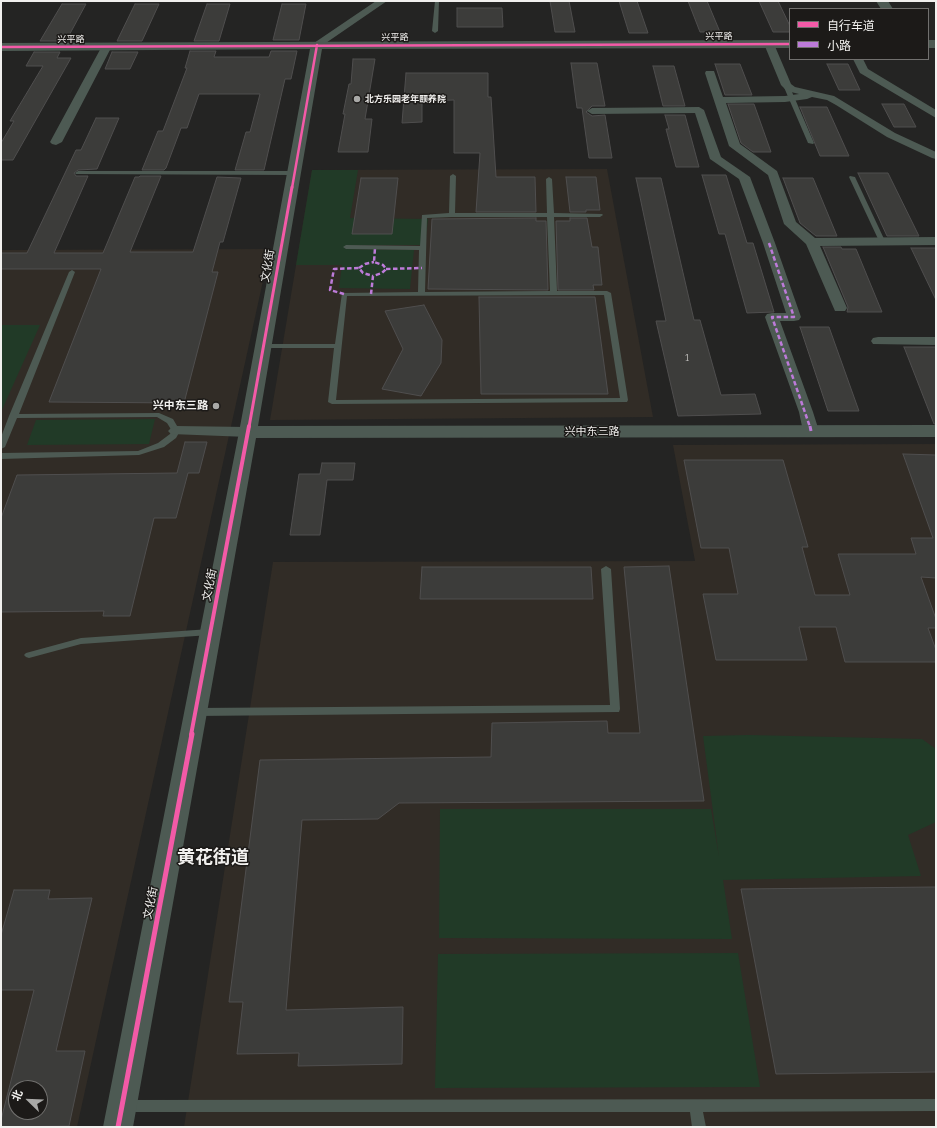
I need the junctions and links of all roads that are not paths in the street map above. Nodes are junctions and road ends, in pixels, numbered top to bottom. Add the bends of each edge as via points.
1 (382, 1) edge
2 (437, 1) edge
3 (435, 31) dead end
4 (770, 44) junction
5 (789, 44) edge
6 (317, 45) junction
7 (107, 46) junction
8 (1, 47) edge
9 (859, 60) edge
10 (710, 73) dead end
11 (786, 85) junction
12 (812, 95) junction
13 (791, 98) junction
14 (719, 100) junction
15 (592, 111) dead end
16 (936, 115) edge
17 (56, 142) dead end
18 (811, 143) dead end
19 (936, 156) edge
20 (78, 173) dead end
21 (294, 173) junction
22 (453, 176) dead end
23 (852, 178) dead end
24 (549, 179) dead end
25 (452, 215) junction
26 (550, 215) junction
27 (600, 215) dead end
28 (882, 241) junction
29 (936, 241) edge
30 (812, 242) junction
31 (346, 247) dead end
32 (422, 248) junction
33 (72, 272) dead end
34 (554, 293) junction
35 (421, 294) junction
36 (840, 308) dead end
37 (878, 341) dead end
38 (936, 341) edge
39 (263, 346) junction
40 (338, 346) junction
41 (14, 416) junction
42 (811, 431) junction
43 (936, 431) edge
44 (176, 432) junction
45 (248, 432) junction
46 (1, 447) edge
47 (1, 456) edge
48 (606, 569) dead end
49 (210, 632) junction
50 (29, 655) dead end
51 (196, 712) junction
52 (696, 1105) junction
53 (936, 1105) edge
54 (122, 1106) junction
55 (118, 1127) edge
56 (699, 1127) edge

1 - 6 street
2 - 3 lane
4 - 5 street, 兴平路
4 - 6 street, 兴平路
4 - 11 street
6 - 7 street, 兴平路
6 - 21 street, 文化街
7 - 8 street, 兴平路
7 - 17 street
9 - 16 street via 864,70
10 - 14 street
11 - 12 street via 790,89
11 - 13 lane
12 - 13 street
12 - 19 street via 840,102 891,135
13 - 14 street
13 - 18 lane
14 - 30 street via 735,146 773,173 790,224
15 - 42 street via 699,110 716,159 744,177 769,243 794,317 772,317
20 - 21 lane
21 - 39 street, 文化街
22 - 25 lane
23 - 28 lane
24 - 26 lane
25 - 26 lane
25 - 32 lane via 424,216
26 - 27 lane
26 - 34 lane
28 - 29 street
28 - 30 street
30 - 36 street
31 - 32 lane
32 - 35 lane
33 - 41 lane
34 - 35 lane
34 - 40 lane via 607,293 624,400 332,402
35 - 40 lane via 344,294
37 - 38 street
39 - 40 lane
39 - 45 street, 文化街
41 - 44 lane via 159,415 170,421
41 - 46 lane
42 - 43 street, 兴中东三路
42 - 45 street, 兴中东三路
44 - 45 street
44 - 47 lane via 161,445 139,453
45 - 49 street, 文化街
48 - 51 lane via 615,709
49 - 50 lane via 81,641
49 - 51 street, 文化街
51 - 54 street, 文化街
52 - 53 lane
52 - 54 lane
52 - 56 lane
54 - 55 street, 文化街

